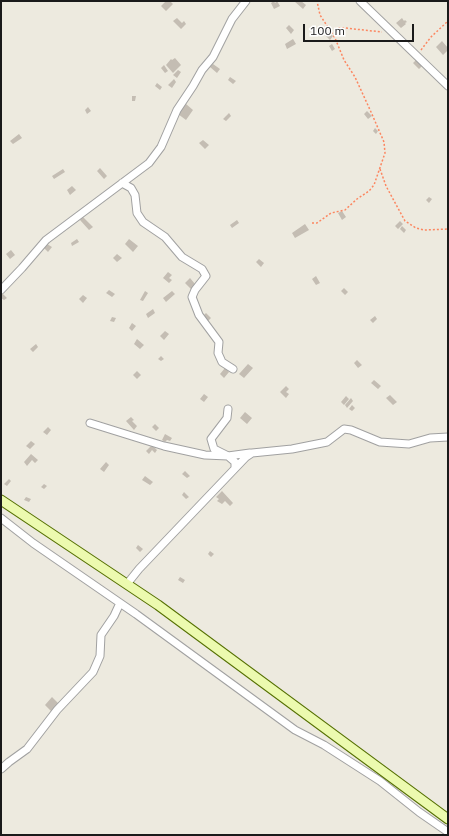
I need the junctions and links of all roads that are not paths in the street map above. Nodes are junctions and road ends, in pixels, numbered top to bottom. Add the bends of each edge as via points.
1 (246, 1) edge
2 (360, 1) edge
3 (448, 86) edge
4 (122, 183) junction
5 (1, 290) edge
6 (233, 369) dead end
7 (228, 409) dead end
8 (90, 423) dead end
9 (448, 437) edge
10 (252, 453) junction
11 (228, 456) junction
12 (235, 468) junction
13 (1, 500) edge
14 (1, 518) edge
15 (127, 584) junction
16 (120, 603) junction
17 (1, 769) edge
18 (448, 818) edge
19 (448, 832) edge

1 - 4 street via 232,19 213,57 177,110 161,147 149,163
2 - 3 street
4 - 5 street via 46,240
4 - 6 street via 135,195 137,213 143,222 165,237 182,257 202,269 206,276 192,297 199,315 219,342 218,352 222,362
7 - 11 street via 227,418 211,439 214,449
8 - 11 street via 164,446 205,455
9 - 10 street via 430,438 409,444 380,442 344,429 327,442
10 - 11 street
10 - 12 street
11 - 12 street via 235,462
12 - 15 street
13 - 15 street
14 - 16 street
15 - 18 street
16 - 17 street via 101,635 100,656 93,672 57,710 27,750
16 - 19 street via 294,730 324,745 380,781

